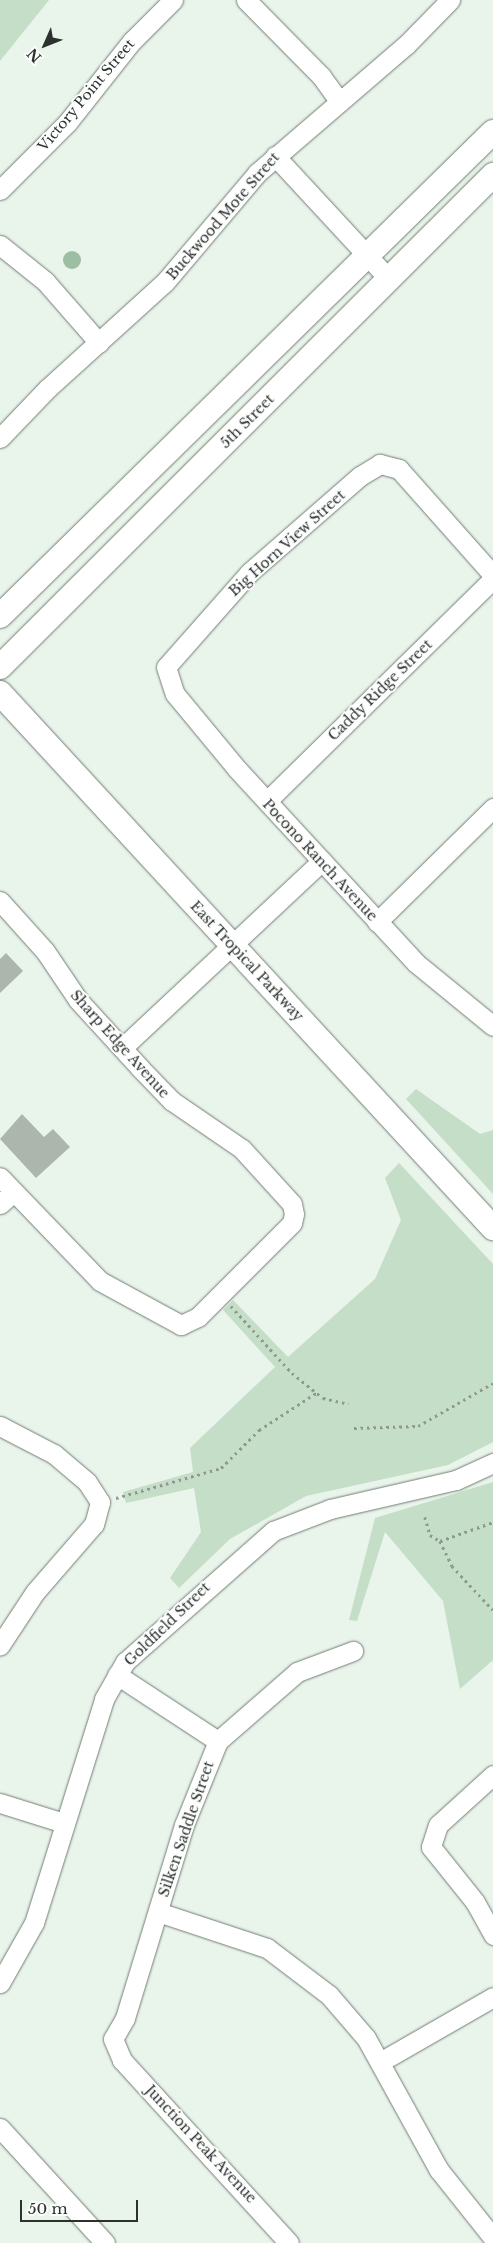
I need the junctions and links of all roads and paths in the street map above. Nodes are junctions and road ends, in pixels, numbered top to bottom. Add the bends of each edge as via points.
1 (172, 0) edge
2 (246, 0) edge
3 (450, 0) edge
4 (338, 101) junction
5 (493, 132) edge
6 (275, 156) junction
7 (493, 175) edge
8 (0, 190) edge
9 (0, 244) edge
10 (369, 256) junction
11 (389, 279) junction
12 (99, 343) junction
13 (0, 438) edge
14 (493, 575) edge
15 (493, 580) edge
16 (0, 616) edge
17 (0, 667) edge
18 (167, 676) joint
19 (0, 693) edge
20 (266, 801) junction
21 (493, 808) edge
22 (322, 861) junction
23 (0, 900) edge
24 (377, 922) junction
25 (233, 946) junction
26 (493, 1026) edge
27 (122, 1048) junction
28 (0, 1177) edge
29 (14, 1192) junction
30 (0, 1204) edge
31 (493, 1228) edge
32 (219, 1292) junction
33 (493, 1383) edge
34 (316, 1393) junction
35 (348, 1404) dead end
36 (0, 1426) edge
37 (354, 1428) dead end
38 (493, 1463) edge
39 (100, 1502) junction
40 (425, 1517) dead end
41 (493, 1522) edge
42 (440, 1541) junction
43 (493, 1610) edge
44 (3, 1633) edge
45 (353, 1652) dead end
46 (117, 1675) junction
47 (218, 1741) junction
48 (493, 1775) edge
49 (0, 1803) edge
50 (64, 1823) junction
51 (158, 1912) junction
52 (493, 1935) edge
53 (0, 1983) edge
54 (493, 1997) edge
55 (114, 2045) joint
56 (380, 2062) junction
57 (0, 2128) edge
58 (493, 2238) edge
59 (105, 2243) edge
60 (289, 2243) edge

1 - 8 street, Victory Point Street via 132,41 67,123
2 - 4 street via 321,76
3 - 4 street, Buckwood Mote Street via 406,45
4 - 6 street, Buckwood Mote Street
5 - 10 main road
6 - 10 street
6 - 12 street, Buckwood Mote Street via 186,261
7 - 11 main road, 5th Street
9 - 12 street via 45,281
10 - 11 street
10 - 16 main road
11 - 17 main road, 5th Street
12 - 13 street, Buckwood Mote Street
14 - 18 street, Big Horn View Street via 399,470 380,464 360,476 249,573 170,659
15 - 20 street, Caddy Ridge Street
18 - 20 street, Pocono Ranch Avenue via 204,732
19 - 25 main road, East Tropical Parkway
20 - 22 street, Pocono Ranch Avenue
21 - 24 street
22 - 24 street, Pocono Ranch Avenue
22 - 25 street
23 - 27 street, Sharp Edge Avenue
24 - 26 street, Pocono Ranch Avenue via 416,963
25 - 27 street
25 - 31 main road, East Tropical Parkway
27 - 32 street, Sharp Edge Avenue via 172,1101 242,1149 292,1204 292,1223
28 - 29 street
29 - 30 street
29 - 32 street via 100,1281 181,1325 190,1324
32 - 34 path
33 - 37 path via 418,1426
34 - 35 path
34 - 39 path via 259,1430 221,1468 203,1477
36 - 39 street via 54,1454 98,1493
38 - 46 street, Goldfield Street via 456,1480 330,1509 274,1531 142,1644
39 - 44 street via 94,1524
40 - 42 path via 430,1535
41 - 42 path
42 - 43 path via 452,1566
45 - 47 street, Silken Saddle Street via 297,1672
46 - 47 street
46 - 50 street, Goldfield Street via 104,1699
47 - 51 street, Silken Saddle Street via 184,1825
48 - 52 street via 438,1825 431,1842 433,1854 475,1902
49 - 50 street
50 - 53 street, Goldfield Street via 34,1923
51 - 55 street, Silken Saddle Street
51 - 56 street via 219,1929 279,1956 329,1995
54 - 56 street
55 - 60 street, Junction Peak Avenue via 122,2060
56 - 58 street via 439,2170
57 - 59 street

